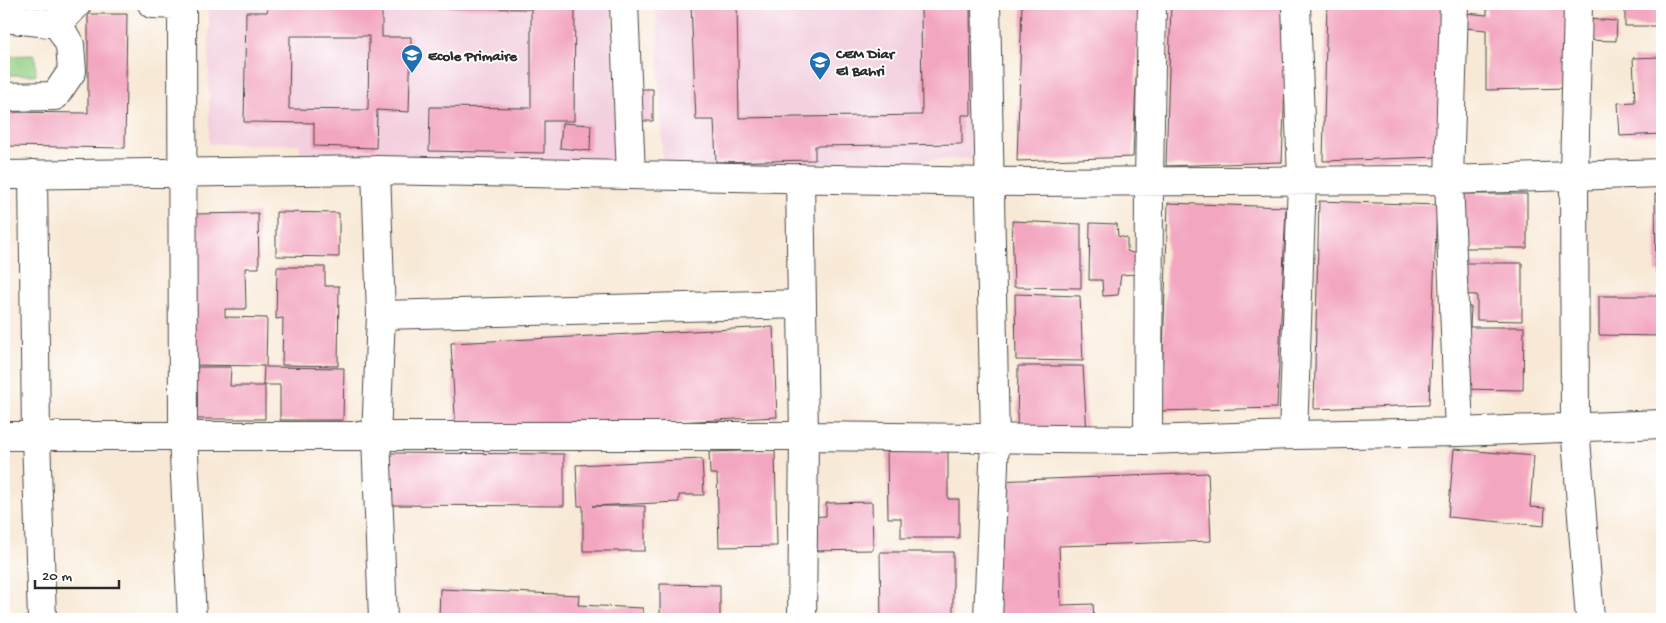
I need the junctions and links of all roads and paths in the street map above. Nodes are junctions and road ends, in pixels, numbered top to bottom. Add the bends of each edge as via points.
1 (77, 4) edge
2 (152, 4) edge
3 (624, 4) edge
4 (986, 4) edge
5 (1152, 4) edge
6 (1296, 4) edge
7 (1454, 4) edge
8 (1578, 4) edge
9 (182, 5) edge
10 (4, 18) edge
11 (58, 24) junction
12 (4, 97) edge
13 (376, 170) junction
14 (182, 171) junction
15 (1662, 173) edge
16 (33, 174) junction
17 (4, 175) edge
18 (631, 175) junction
19 (1574, 176) junction
20 (800, 178) junction
21 (1449, 180) junction
22 (1149, 181) junction
23 (1302, 181) junction
24 (990, 182) junction
25 (802, 304) junction
26 (381, 315) junction
27 (1662, 424) edge
28 (1575, 426) junction
29 (1459, 432) junction
30 (1293, 434) junction
31 (183, 435) junction
32 (4, 436) edge
33 (36, 436) junction
34 (804, 436) junction
35 (376, 437) junction
36 (994, 439) junction
37 (1148, 440) junction
38 (42, 619) edge
39 (192, 619) edge
40 (382, 619) edge
41 (802, 619) edge
42 (988, 619) edge
43 (1590, 619) edge

1 - 11 street
2 - 9 street
3 - 18 street
4 - 24 street
5 - 22 street
6 - 23 street
7 - 21 street
8 - 19 street
9 - 14 street
10 - 11 street
11 - 12 street via 70,45 72,71 55,96
13 - 14 street
13 - 18 street
13 - 26 street
14 - 16 street
14 - 31 street
15 - 19 street
16 - 17 street
16 - 33 street
18 - 20 street
19 - 21 street
19 - 28 street
20 - 24 street
20 - 25 street
21 - 23 street
21 - 29 street
22 - 23 street
22 - 24 street
22 - 37 street
23 - 30 street
24 - 36 street
25 - 26 street
25 - 34 street
26 - 35 street
27 - 28 street
28 - 29 street
28 - 43 street
29 - 30 street
30 - 37 street
31 - 33 street
31 - 35 street
31 - 39 street
32 - 33 street
33 - 38 street
34 - 35 street
34 - 36 street
34 - 41 street
35 - 40 street
36 - 37 street
36 - 42 street

